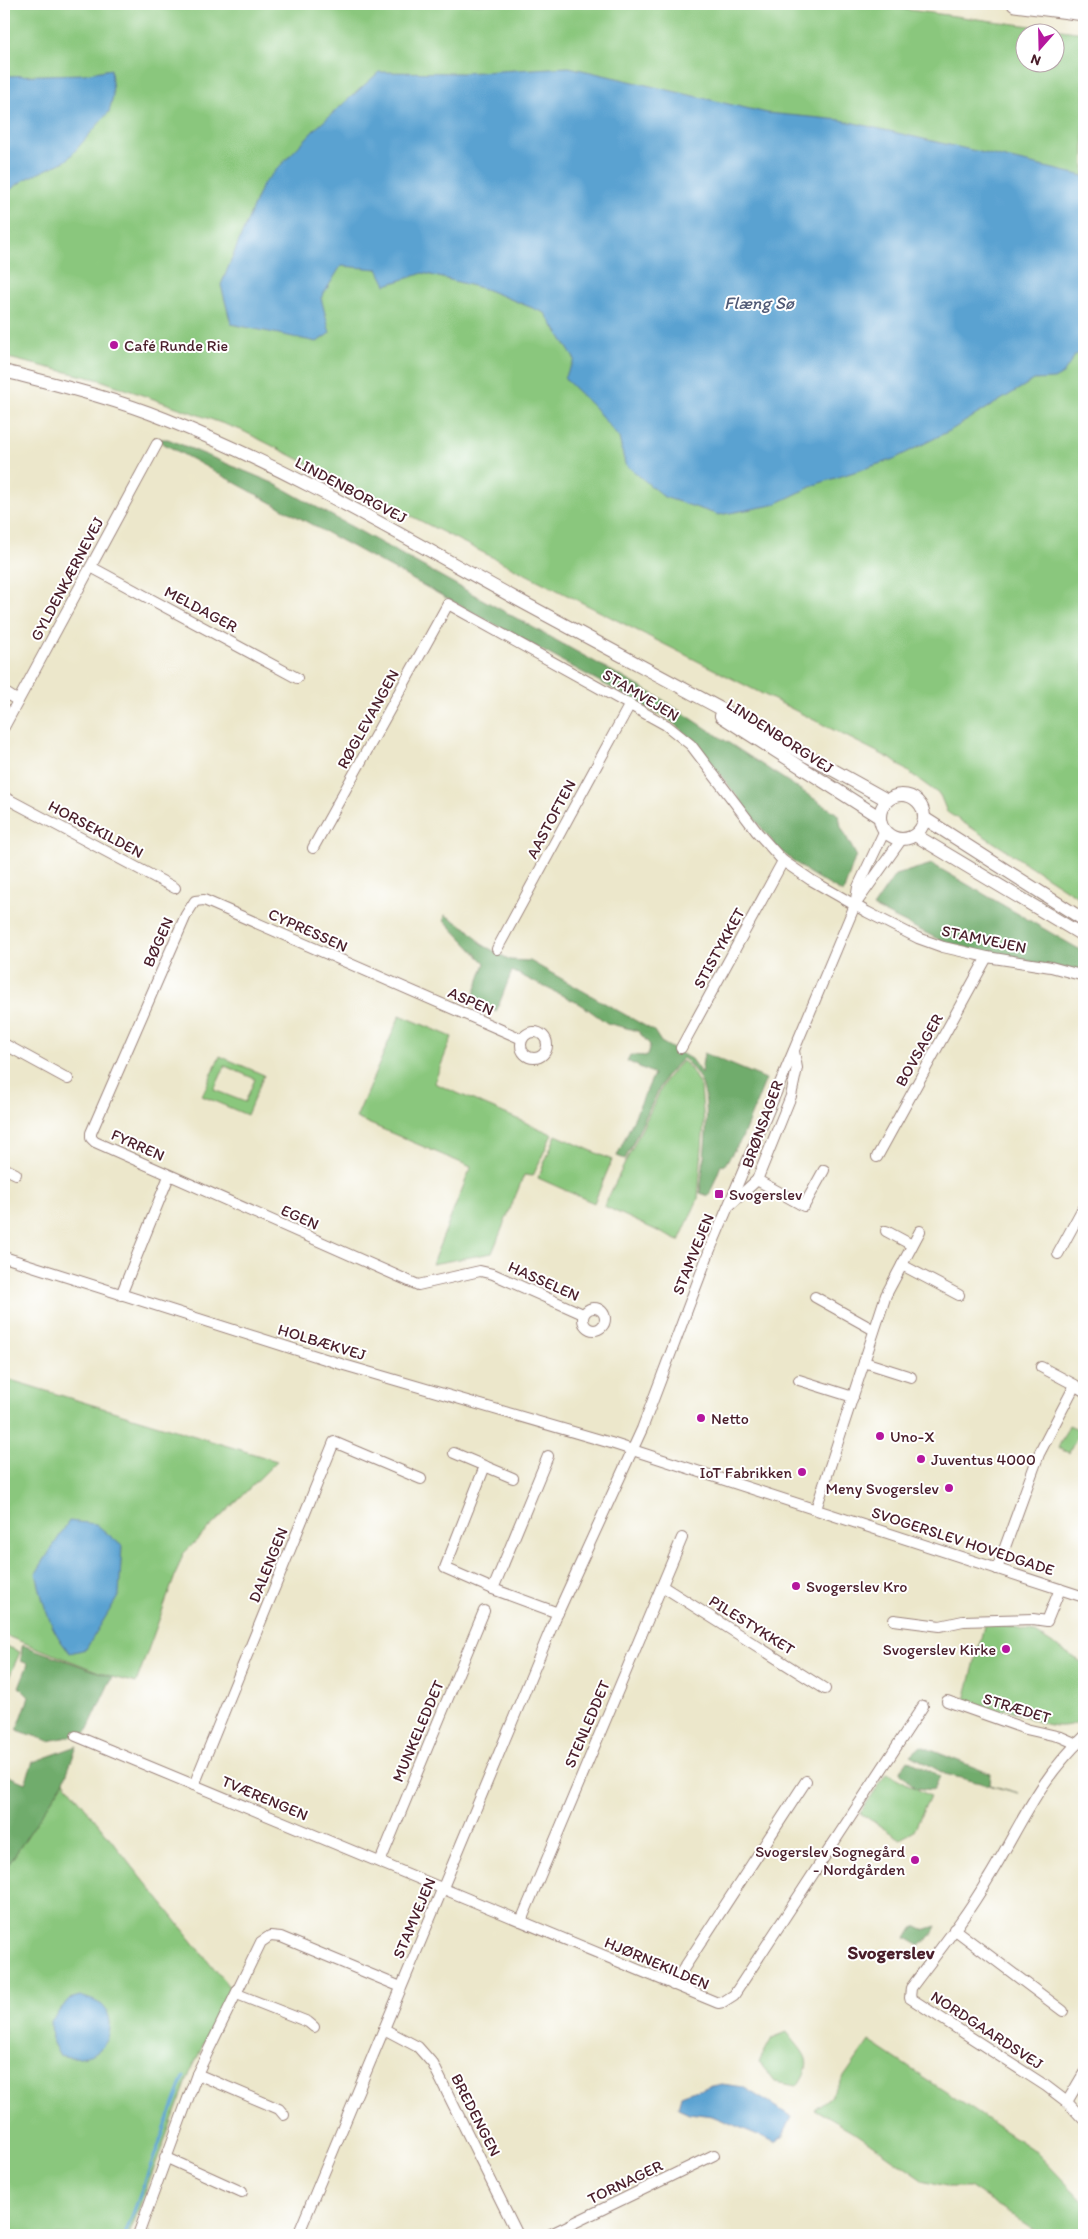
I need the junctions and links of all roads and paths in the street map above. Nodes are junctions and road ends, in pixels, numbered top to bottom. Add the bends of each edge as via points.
1 (1015, 4) edge
2 (1084, 13) edge
3 (4, 371) edge
4 (157, 444) dead end
5 (91, 567) junction
6 (448, 604) joint
7 (297, 678) dead end
8 (665, 680) junction
9 (4, 692) edge
10 (18, 701) junction
11 (630, 704) junction
12 (4, 727) edge
13 (4, 797) edge
14 (887, 800) junction
15 (879, 817) junction
16 (924, 818) junction
17 (884, 832) junction
18 (915, 835) junction
19 (901, 840) junction
20 (313, 848) dead end
21 (784, 861) junction
22 (175, 888) dead end
23 (195, 900) joint
24 (855, 905) junction
25 (1084, 920) edge
26 (1084, 936) edge
27 (497, 949) dead end
28 (987, 957) junction
29 (1084, 976) edge
30 (408, 990) joint
31 (522, 1039) dead end
32 (4, 1044) edge
33 (681, 1048) dead end
34 (794, 1049) junction
35 (68, 1079) dead end
36 (114, 1079) joint
37 (877, 1156) dead end
38 (4, 1168) edge
39 (824, 1170) dead end
40 (16, 1174) dead end
41 (170, 1176) junction
42 (757, 1180) junction
43 (1084, 1206) edge
44 (728, 1207) junction
45 (886, 1231) dead end
46 (920, 1231) dead end
47 (912, 1245) junction
48 (1058, 1254) dead end
49 (4, 1257) edge
50 (902, 1265) junction
51 (493, 1274) joint
52 (121, 1295) junction
53 (959, 1295) dead end
54 (815, 1297) dead end
55 (583, 1314) dead end
56 (874, 1330) junction
57 (864, 1362) junction
58 (1041, 1367) dead end
59 (911, 1377) dead end
60 (799, 1380) dead end
61 (1074, 1385) junction
62 (1084, 1391) edge
63 (853, 1397) junction
64 (633, 1450) junction
65 (454, 1453) dead end
66 (548, 1456) dead end
67 (486, 1466) junction
68 (513, 1478) dead end
69 (421, 1479) dead end
70 (816, 1508) junction
71 (682, 1538) dead end
72 (997, 1569) junction
73 (662, 1586) junction
74 (493, 1588) junction
75 (1060, 1589) junction
76 (1084, 1597) edge
77 (484, 1611) dead end
78 (558, 1613) junction
79 (894, 1620) dead end
80 (825, 1689) dead end
81 (947, 1701) dead end
82 (923, 1706) dead end
83 (76, 1736) dead end
84 (1081, 1740) edge
85 (806, 1781) dead end
86 (194, 1785) junction
87 (380, 1862) junction
88 (442, 1889) junction
89 (520, 1921) junction
90 (954, 1929) junction
91 (673, 1985) junction
92 (401, 1988) junction
93 (237, 1994) junction
94 (1063, 2011) dead end
95 (314, 2027) dead end
96 (384, 2029) junction
97 (1084, 2073) edge
98 (197, 2074) junction
99 (1067, 2102) junction
100 (284, 2115) dead end
101 (1084, 2120) edge
102 (714, 2155) dead end
103 (165, 2157) junction
104 (242, 2192) dead end
105 (138, 2235) edge
106 (298, 2235) edge
107 (518, 2235) edge
108 (549, 2235) edge

1 - 2 highway
3 - 8 main road, LINDENBORGVEJ via 71,388 163,418 237,449
4 - 5 street, GYLDENKÆRNEVEJ
5 - 7 street, MELDAGER
5 - 10 street, GYLDENKÆRNEVEJ
6 - 11 street, STAMVEJEN
6 - 20 street, RØGLEVANGEN
8 - 14 main road, LINDENBORGVEJ
8 - 15 main road, LINDENBORGVEJ
9 - 10 street
10 - 12 street, GYLDENKÆRNEVEJ
11 - 21 street, STAMVEJEN via 666,725 690,745 757,832
11 - 27 street, AASTOFTEN
13 - 22 street, HORSEKILDEN
14 - 15 main road
14 - 16 main road via 897,795 909,796 922,807
15 - 17 main road
16 - 18 main road
16 - 25 main road
17 - 19 main road
17 - 24 street, STAMVEJEN via 858,887
18 - 19 main road
18 - 26 main road
19 - 24 street, STAMVEJEN
21 - 24 street, STAMVEJEN
21 - 33 street, STISTYKKET
23 - 30 street, CYPRESSEN via 204,900
23 - 36 street, BØGEN
24 - 28 street, STAMVEJEN via 918,938
24 - 34 street, STAMVEJEN
28 - 29 street, STAMVEJEN
28 - 37 street, BOVSAGER
30 - 31 street, ASPEN
32 - 35 street
34 - 42 street, BRØNSAGER via 797,1068 791,1096
34 - 44 street, STAMVEJEN
36 - 41 street, FYRREN via 91,1138
38 - 40 street
39 - 42 street, BRØNSAGER via 804,1206
41 - 51 street, EGEN via 418,1285 480,1271
41 - 52 street, FYRREN
42 - 44 street, BRØNSAGER
43 - 48 street
44 - 64 street, STAMVEJEN
45 - 47 street
46 - 47 street
47 - 50 street
49 - 52 street, HOLBÆKVEJ
50 - 53 street
50 - 56 street via 886,1295
51 - 55 street, HASSELEN
52 - 64 street, HOLBÆKVEJ
54 - 56 street
56 - 57 street
57 - 59 street
57 - 63 street
58 - 61 street
60 - 63 street
61 - 62 street
61 - 72 street via 1038,1454
63 - 70 street
64 - 70 street, SVOGERSLEV HOVEDGADE
64 - 78 street, STAMVEJEN
65 - 67 street
66 - 74 street
67 - 68 street
67 - 74 street via 445,1568
69 - 86 street, DALENGEN via 334,1442
70 - 72 street, SVOGERSLEV HOVEDGADE
71 - 73 street, STENLEDDET
72 - 75 street, SVOGERSLEV HOVEDGADE
73 - 80 street, PILESTYKKET
73 - 89 street, STENLEDDET
74 - 78 street
75 - 76 street, SVOGERSLEV HOVEDGADE
75 - 79 street via 1047,1621 962,1621 940,1626
77 - 87 street, MUNKELEDDET
78 - 88 street, STAMVEJEN
81 - 84 street, STRÆDET via 1026,1729
82 - 91 street, HJØRNEKILDEN via 734,1995 723,2002 713,2003
83 - 86 street, TVÆRENGEN
84 - 90 street, NORDGAARDSVEJ via 1051,1771 988,1880
85 - 91 street
86 - 87 street, TVÆRENGEN
87 - 88 street, TVÆRENGEN
88 - 89 street, HJØRNEKILDEN
88 - 92 street, STAMVEJEN
89 - 91 street, HJØRNEKILDEN
90 - 94 street
90 - 99 street, NORDGAARDSVEJ via 911,1988 910,1998
92 - 93 street via 282,1937 270,1936 261,1942
92 - 96 street, STAMVEJEN
93 - 95 street
93 - 98 street
96 - 106 street, STAMVEJEN
96 - 107 street, BREDENGEN via 418,2047 433,2064
97 - 99 street
98 - 100 street via 278,2109
98 - 103 street
99 - 101 street
102 - 108 street, TORNAGER
103 - 104 street
103 - 105 street

